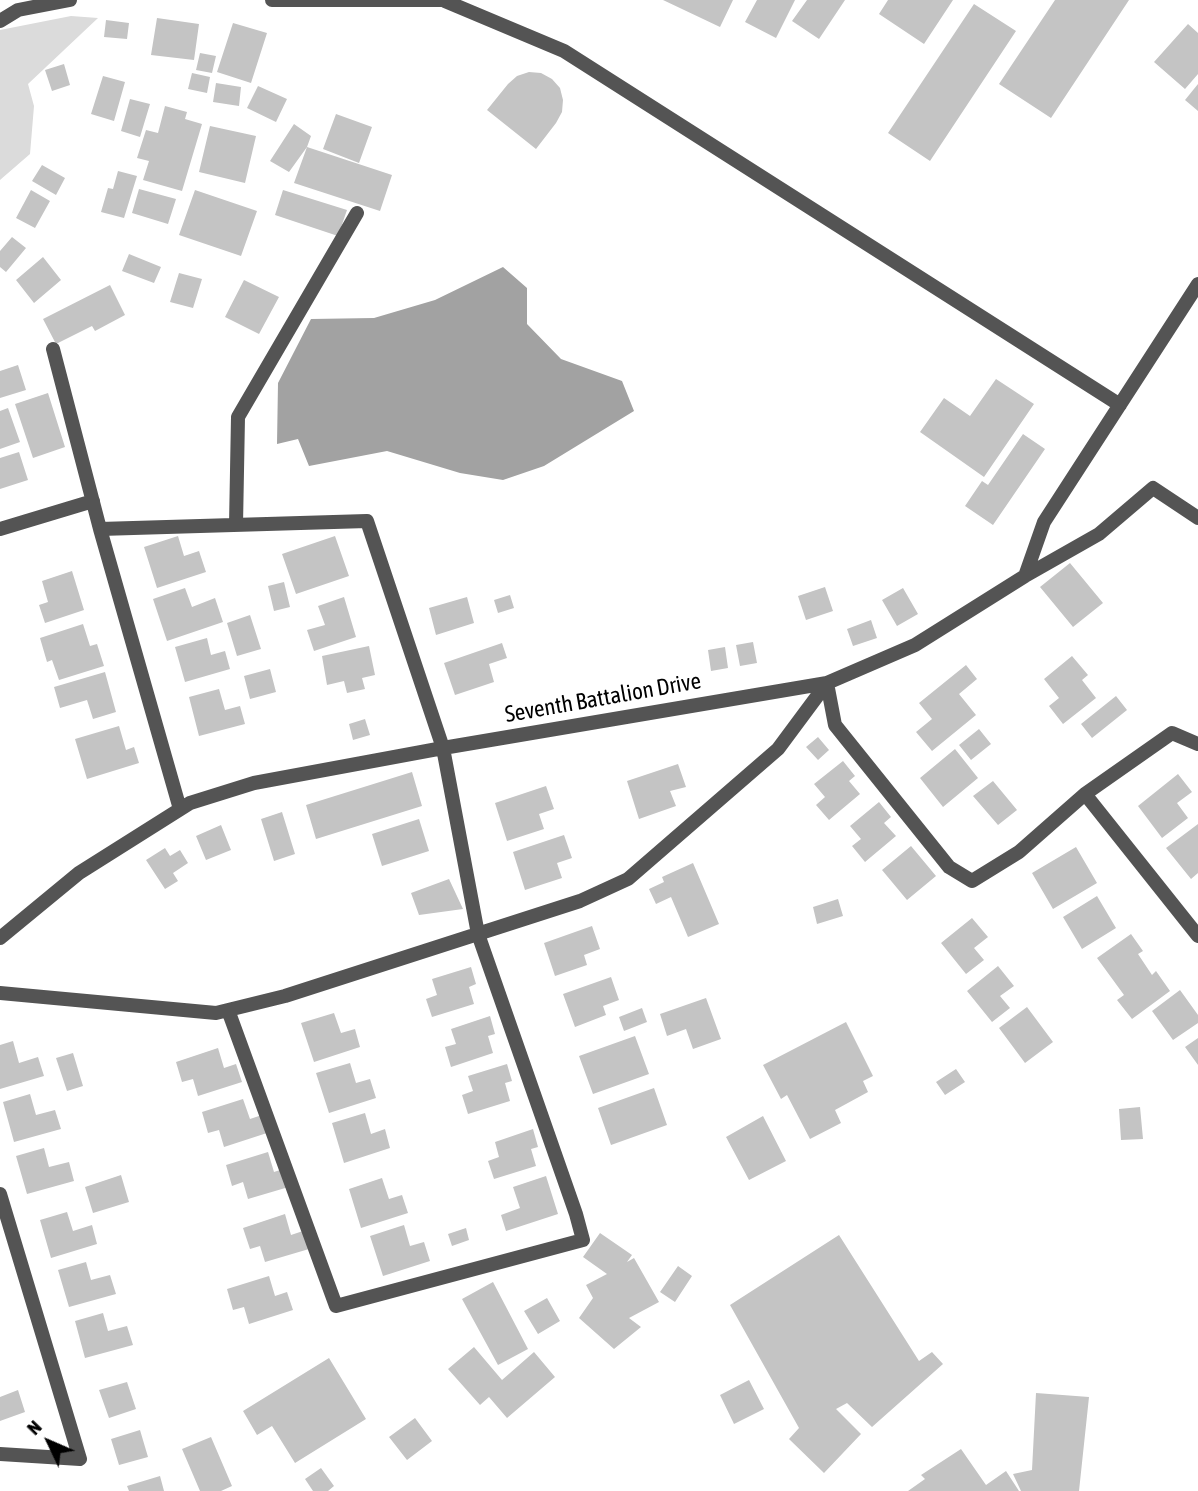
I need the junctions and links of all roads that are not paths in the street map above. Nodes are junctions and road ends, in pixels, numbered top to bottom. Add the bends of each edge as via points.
1 (70, 0) edge
2 (272, 0) edge
3 (445, 0) edge
4 (0, 21) edge
5 (357, 213) dead end
6 (1198, 284) edge
7 (53, 349) dead end
8 (1120, 405) junction
9 (93, 501) junction
10 (1198, 518) edge
11 (236, 525) junction
12 (0, 529) edge
13 (100, 529) junction
14 (1025, 576) junction
15 (828, 683) junction
16 (1198, 744) edge
17 (443, 748) junction
18 (1085, 794) junction
19 (180, 809) junction
20 (478, 934) junction
21 (1198, 936) edge
22 (0, 937) edge
23 (0, 993) edge
24 (228, 1010) junction
25 (0, 1194) edge
26 (0, 1454) edge

1 - 4 street via 18,10
2 - 3 street
3 - 8 street via 564,51
5 - 11 street via 238,417
6 - 8 street
7 - 9 street
8 - 14 street via 1044,522
9 - 12 street
9 - 13 street
10 - 14 street, Seventh Battalion Drive via 1153,488 1099,534
11 - 13 street
11 - 17 street via 367,521
13 - 19 street
14 - 15 street, Seventh Battalion Drive via 915,645
15 - 17 street, Seventh Battalion Drive
15 - 18 street via 835,725 949,867 972,881 1019,852
15 - 20 street via 778,749 628,879 580,901
16 - 18 street via 1172,733
17 - 19 street, Seventh Battalion Drive via 254,783
17 - 20 street
18 - 21 street
19 - 22 street, Seventh Battalion Drive via 79,873
20 - 24 street
20 - 24 street via 583,1240 336,1306
23 - 24 street via 216,1013
25 - 26 street via 80,1459

